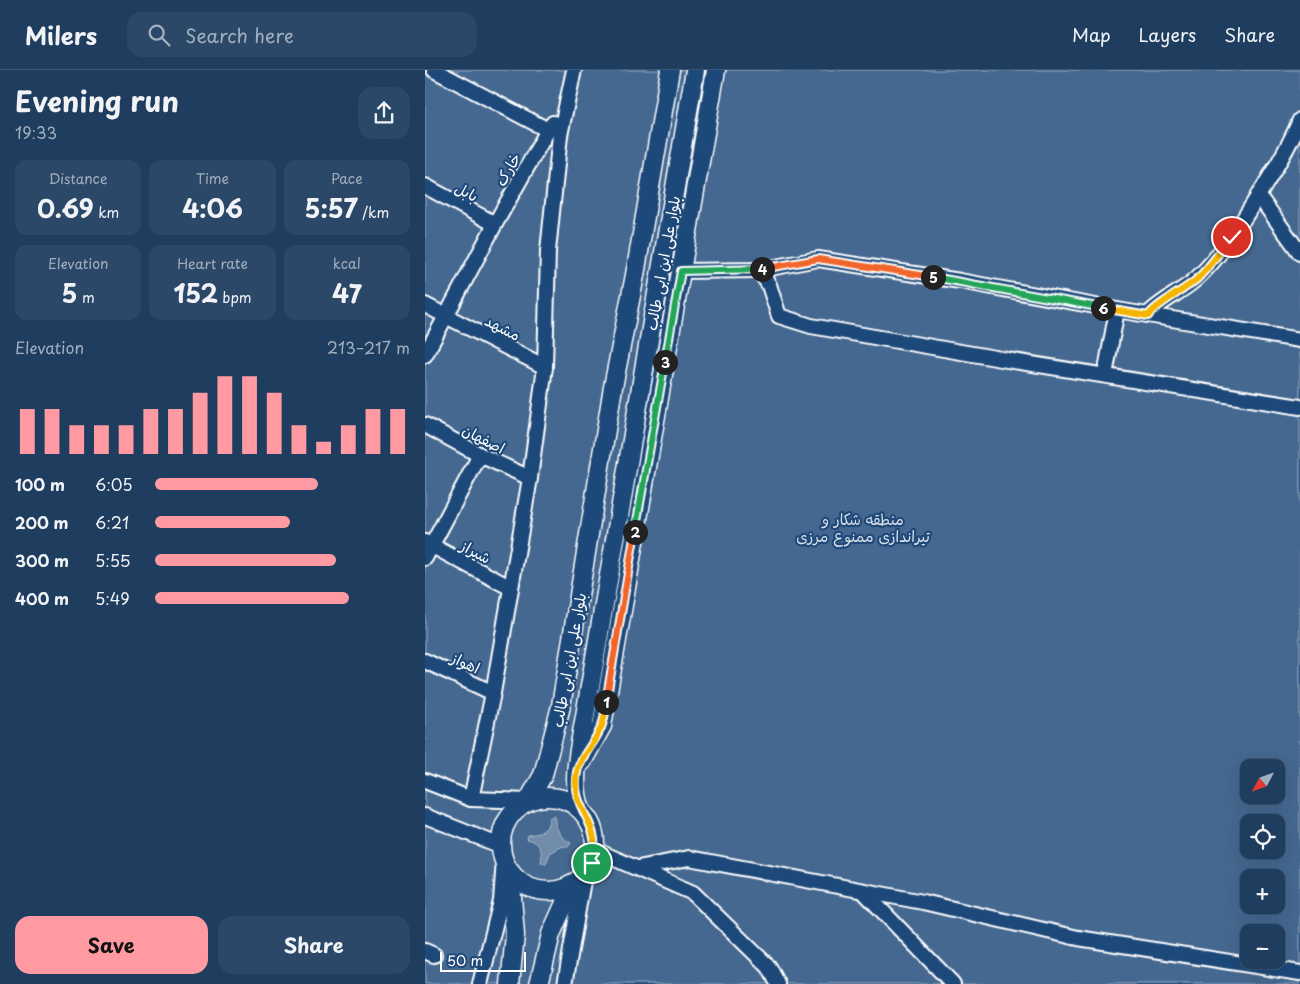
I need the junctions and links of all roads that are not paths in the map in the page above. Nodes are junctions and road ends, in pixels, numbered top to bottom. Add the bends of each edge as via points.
1 (574, 70) edge
2 (670, 70) edge
3 (695, 70) edge
4 (716, 70) edge
5 (443, 72) edge
6 (565, 105) junction
7 (1300, 120) edge
8 (548, 130) junction
9 (425, 186) edge
10 (1258, 195) junction
11 (495, 224) junction
12 (1300, 253) edge
13 (759, 270) junction
14 (681, 271) junction
15 (425, 304) edge
16 (1117, 310) junction
17 (447, 316) junction
18 (1148, 316) junction
19 (1300, 340) edge
20 (425, 355) edge
21 (545, 367) junction
22 (1105, 375) junction
23 (1300, 407) edge
24 (425, 425) edge
25 (480, 456) junction
26 (530, 478) junction
27 (427, 548) edge
28 (511, 588) junction
29 (425, 661) edge
30 (493, 693) junction
31 (577, 771) junction
32 (425, 781) edge
33 (471, 799) junction
34 (528, 801) junction
35 (581, 810) junction
36 (425, 816) edge
37 (595, 850) junction
38 (505, 859) junction
39 (638, 868) junction
40 (578, 880) junction
41 (863, 891) junction
42 (1300, 973) edge
43 (480, 984) edge
44 (510, 984) edge
45 (539, 984) edge
46 (565, 984) edge
47 (778, 984) edge
48 (953, 984) edge

1 - 6 street
2 - 34 main road, بلوار علی ابن ابی طالب via 613,387 561,706 543,775
3 - 31 main road, بلوار علی ابن ابی طالب
4 - 14 main road
5 - 8 street
6 - 8 street, خارک
6 - 21 street via 549,251
7 - 10 street via 1282,158
8 - 11 street, خارک
9 - 11 street, بابل
10 - 12 street
10 - 18 street via 1232,237 1197,278
11 - 17 street, خارک
13 - 14 street
13 - 16 street via 818,259
13 - 22 street via 769,285 779,316 811,326
14 - 31 main road via 602,726
15 - 17 street, مشهد
16 - 18 street
16 - 22 street
17 - 20 street
17 - 21 street, مشهد
18 - 19 street
21 - 26 street
22 - 23 street
24 - 25 street, اصفهان
25 - 26 street, اصفهان
25 - 27 street
26 - 28 street
27 - 28 street, شیراز
28 - 30 street
29 - 30 street, اهواز
30 - 33 street
31 - 35 main road, بلوار علی ابن ابی طالب via 576,796
32 - 33 street
33 - 34 street
34 - 35 main road via 556,797
34 - 38 main road via 516,808 502,832
35 - 37 main road via 595,835
36 - 38 street
37 - 39 street
37 - 40 main road via 592,863
38 - 40 main road via 520,882 532,888 560,890
38 - 43 street via 501,901
38 - 44 main road via 515,935
39 - 41 street via 689,858
39 - 47 street via 693,893 769,967
40 - 45 main road via 562,904
40 - 46 street
41 - 42 street via 1078,938
41 - 48 street

